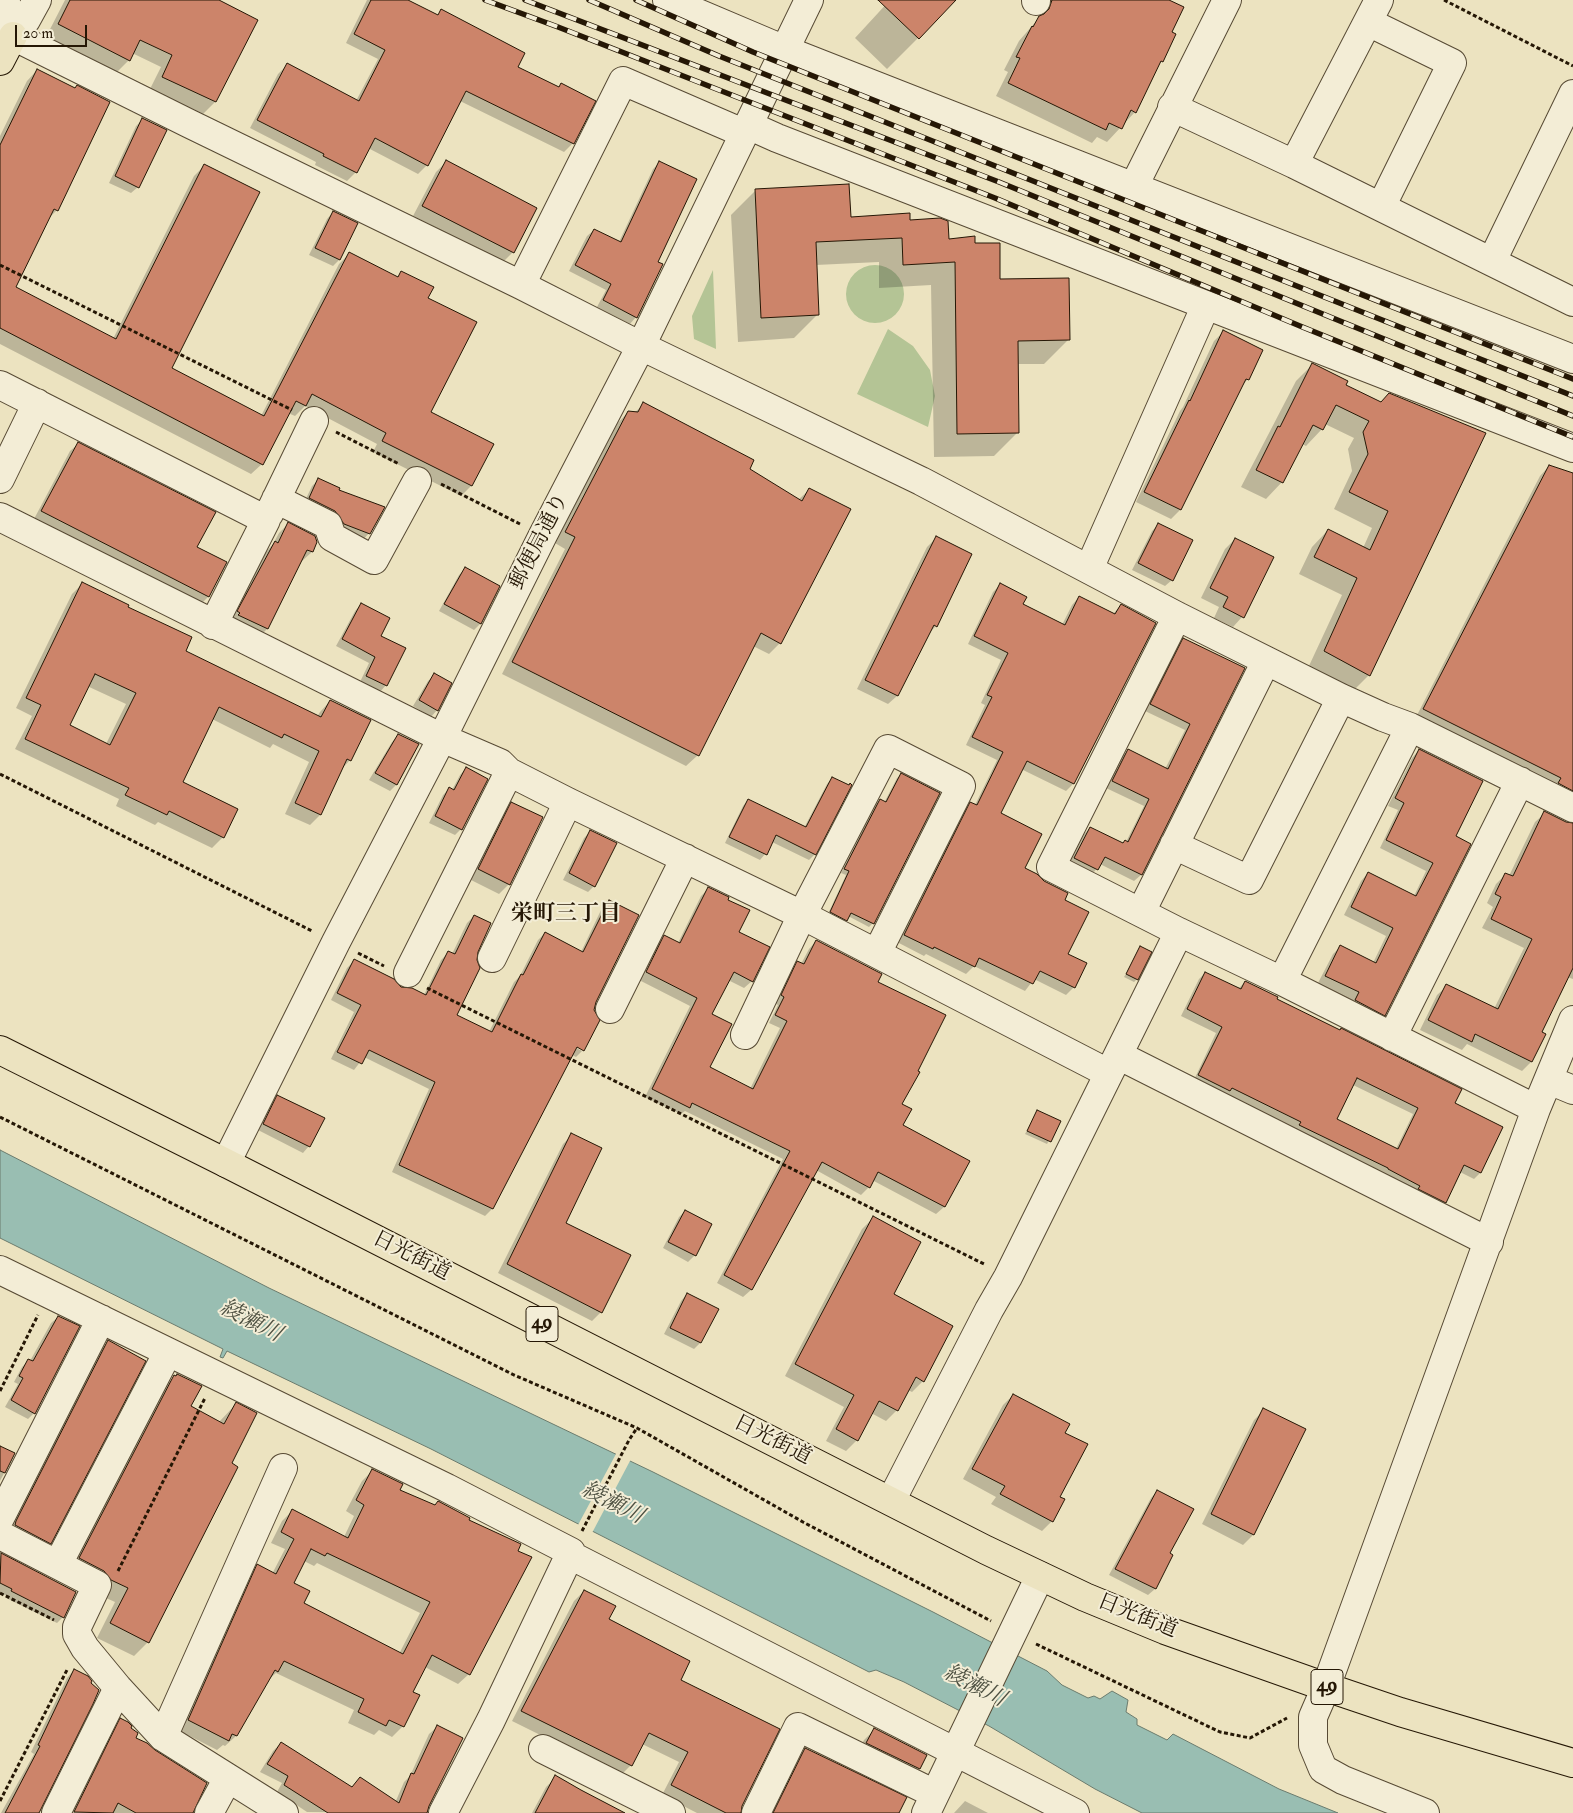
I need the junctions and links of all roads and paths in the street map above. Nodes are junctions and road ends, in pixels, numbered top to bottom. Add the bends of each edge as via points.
1 (5, 0) edge
2 (38, 0) edge
3 (809, 0) edge
4 (1226, 0) edge
5 (1444, 0) edge
6 (677, 2) edge
7 (1373, 11) edge
8 (6, 32) edge
9 (784, 50) junction
10 (0, 61) edge
11 (1573, 66) edge
12 (1573, 94) edge
13 (1172, 107) junction
14 (741, 127) junction
15 (1294, 164) junction
16 (1133, 188) junction
17 (1381, 207) junction
18 (1492, 261) junction
19 (0, 265) edge
20 (521, 285) junction
21 (1573, 302) edge
22 (1206, 305) junction
23 (641, 346) junction
24 (1573, 359) edge
25 (0, 385) edge
26 (37, 403) junction
27 (314, 421) junction
28 (1573, 448) edge
29 (418, 476) junction
30 (0, 479) edge
31 (271, 509) junction
32 (0, 517) edge
33 (543, 535) junction
34 (1089, 569) junction
35 (1177, 616) junction
36 (213, 625) junction
37 (1266, 661) junction
38 (1341, 698) junction
39 (1410, 727) junction
40 (442, 738) junction
41 (509, 772) junction
42 (0, 774) edge
43 (1520, 781) junction
44 (568, 802) junction
45 (1573, 808) edge
46 (1174, 845) junction
47 (685, 858) junction
48 (1140, 912) junction
49 (802, 915) junction
50 (1179, 932) junction
51 (336, 942) junction
52 (877, 954) junction
53 (492, 958) dead end
54 (408, 976) junction
55 (1282, 981) junction
56 (610, 1009) dead end
57 (1573, 1020) edge
58 (745, 1035) dead end
59 (1392, 1037) junction
60 (0, 1050) edge
61 (1113, 1064) junction
62 (1561, 1085) edge
63 (1536, 1110) junction
64 (0, 1117) edge
65 (226, 1163) junction
66 (1489, 1242) junction
67 (988, 1266) dead end
68 (0, 1270) edge
69 (49, 1294) junction
70 (101, 1319) junction
71 (168, 1352) junction
72 (0, 1391) edge
73 (637, 1428) junction
74 (283, 1468) dead end
75 (891, 1502) junction
76 (0, 1518) edge
77 (0, 1535) edge
78 (575, 1545) junction
79 (58, 1564) junction
80 (1040, 1576) junction
81 (0, 1593) edge
82 (77, 1632) junction
83 (1014, 1633) junction
84 (1326, 1687) junction
85 (118, 1688) junction
86 (1313, 1717) junction
87 (162, 1737) junction
88 (543, 1748) dead end
89 (956, 1753) junction
90 (1573, 1763) edge
91 (228, 1778) junction
92 (931, 1804) edge
93 (56, 1813) edge
94 (209, 1813) edge
95 (284, 1813) edge
96 (443, 1813) edge
97 (671, 1813) edge
98 (756, 1813) edge
99 (1075, 1813) edge
100 (1425, 1813) edge

1 - 8 street via 11,18
2 - 8 street via 26,20
3 - 9 street, 郵便局通り
4 - 13 street
5 - 11 path
6 - 9 street
7 - 15 street
7 - 17 street via 1452,63
8 - 10 main road
8 - 20 street
9 - 14 street, 郵便局通り
9 - 16 street
12 - 18 street
13 - 15 street
13 - 16 street
14 - 20 street via 623,81
14 - 22 street via 777,138
14 - 23 street, 郵便局通り
15 - 17 street
16 - 24 street
17 - 18 street
18 - 21 street
19 - 27 path
20 - 23 street
22 - 28 street
22 - 34 street
23 - 33 street, 郵便局通り
23 - 34 street via 921,482
25 - 26 street
26 - 30 street
26 - 31 street
27 - 29 path
27 - 31 street
29 - 31 street via 374,560 332,537 328,526
29 - 33 path
31 - 36 street
32 - 36 street
33 - 40 street, 郵便局通り
34 - 35 street
35 - 37 street
35 - 48 street via 1051,867
36 - 40 street
37 - 38 street
37 - 46 street
38 - 39 street
38 - 46 street via 1249,880
39 - 43 street
39 - 55 street
40 - 41 street via 500,763
40 - 51 street, 郵便局通り
41 - 44 street
41 - 54 street
42 - 51 path
43 - 45 street
43 - 59 street
44 - 47 street
44 - 53 street
46 - 48 street
47 - 49 street
47 - 56 street
48 - 50 street
49 - 52 street
49 - 52 street via 888,749 961,786
49 - 58 street
50 - 55 street
50 - 61 street
51 - 54 path
51 - 65 street, 郵便局通り
52 - 61 street
54 - 67 path
55 - 59 street
57 - 62 street
59 - 63 street
60 - 65 main road, 日光街道 / 49
61 - 66 street
61 - 75 street via 1008,1277
62 - 63 street
63 - 66 street
64 - 73 path via 514,1375
65 - 75 main road, 日光街道 / 49
66 - 84 street
68 - 69 street
69 - 70 street
69 - 72 path
70 - 71 street
70 - 76 street
71 - 78 street via 571,1552
71 - 79 street
73 - 78 path
73 - 83 path via 804,1522
74 - 87 street
75 - 80 main road, 日光街道 / 49
77 - 79 street
78 - 89 street
78 - 96 street
79 - 82 street via 97,1586
80 - 83 street
80 - 84 main road, 日光街道 / 49 via 1165,1630
81 - 82 path
82 - 85 street via 81,1643
83 - 86 path via 1220,1732 1250,1738 1284,1718
83 - 89 street
84 - 86 street
84 - 90 main road, 日光街道 / 49
85 - 87 street
85 - 93 street
86 - 100 street via 1313,1745 1323,1769
87 - 91 street
88 - 97 street
89 - 92 street
89 - 99 street
91 - 94 street
91 - 95 street
92 - 98 street via 798,1727

